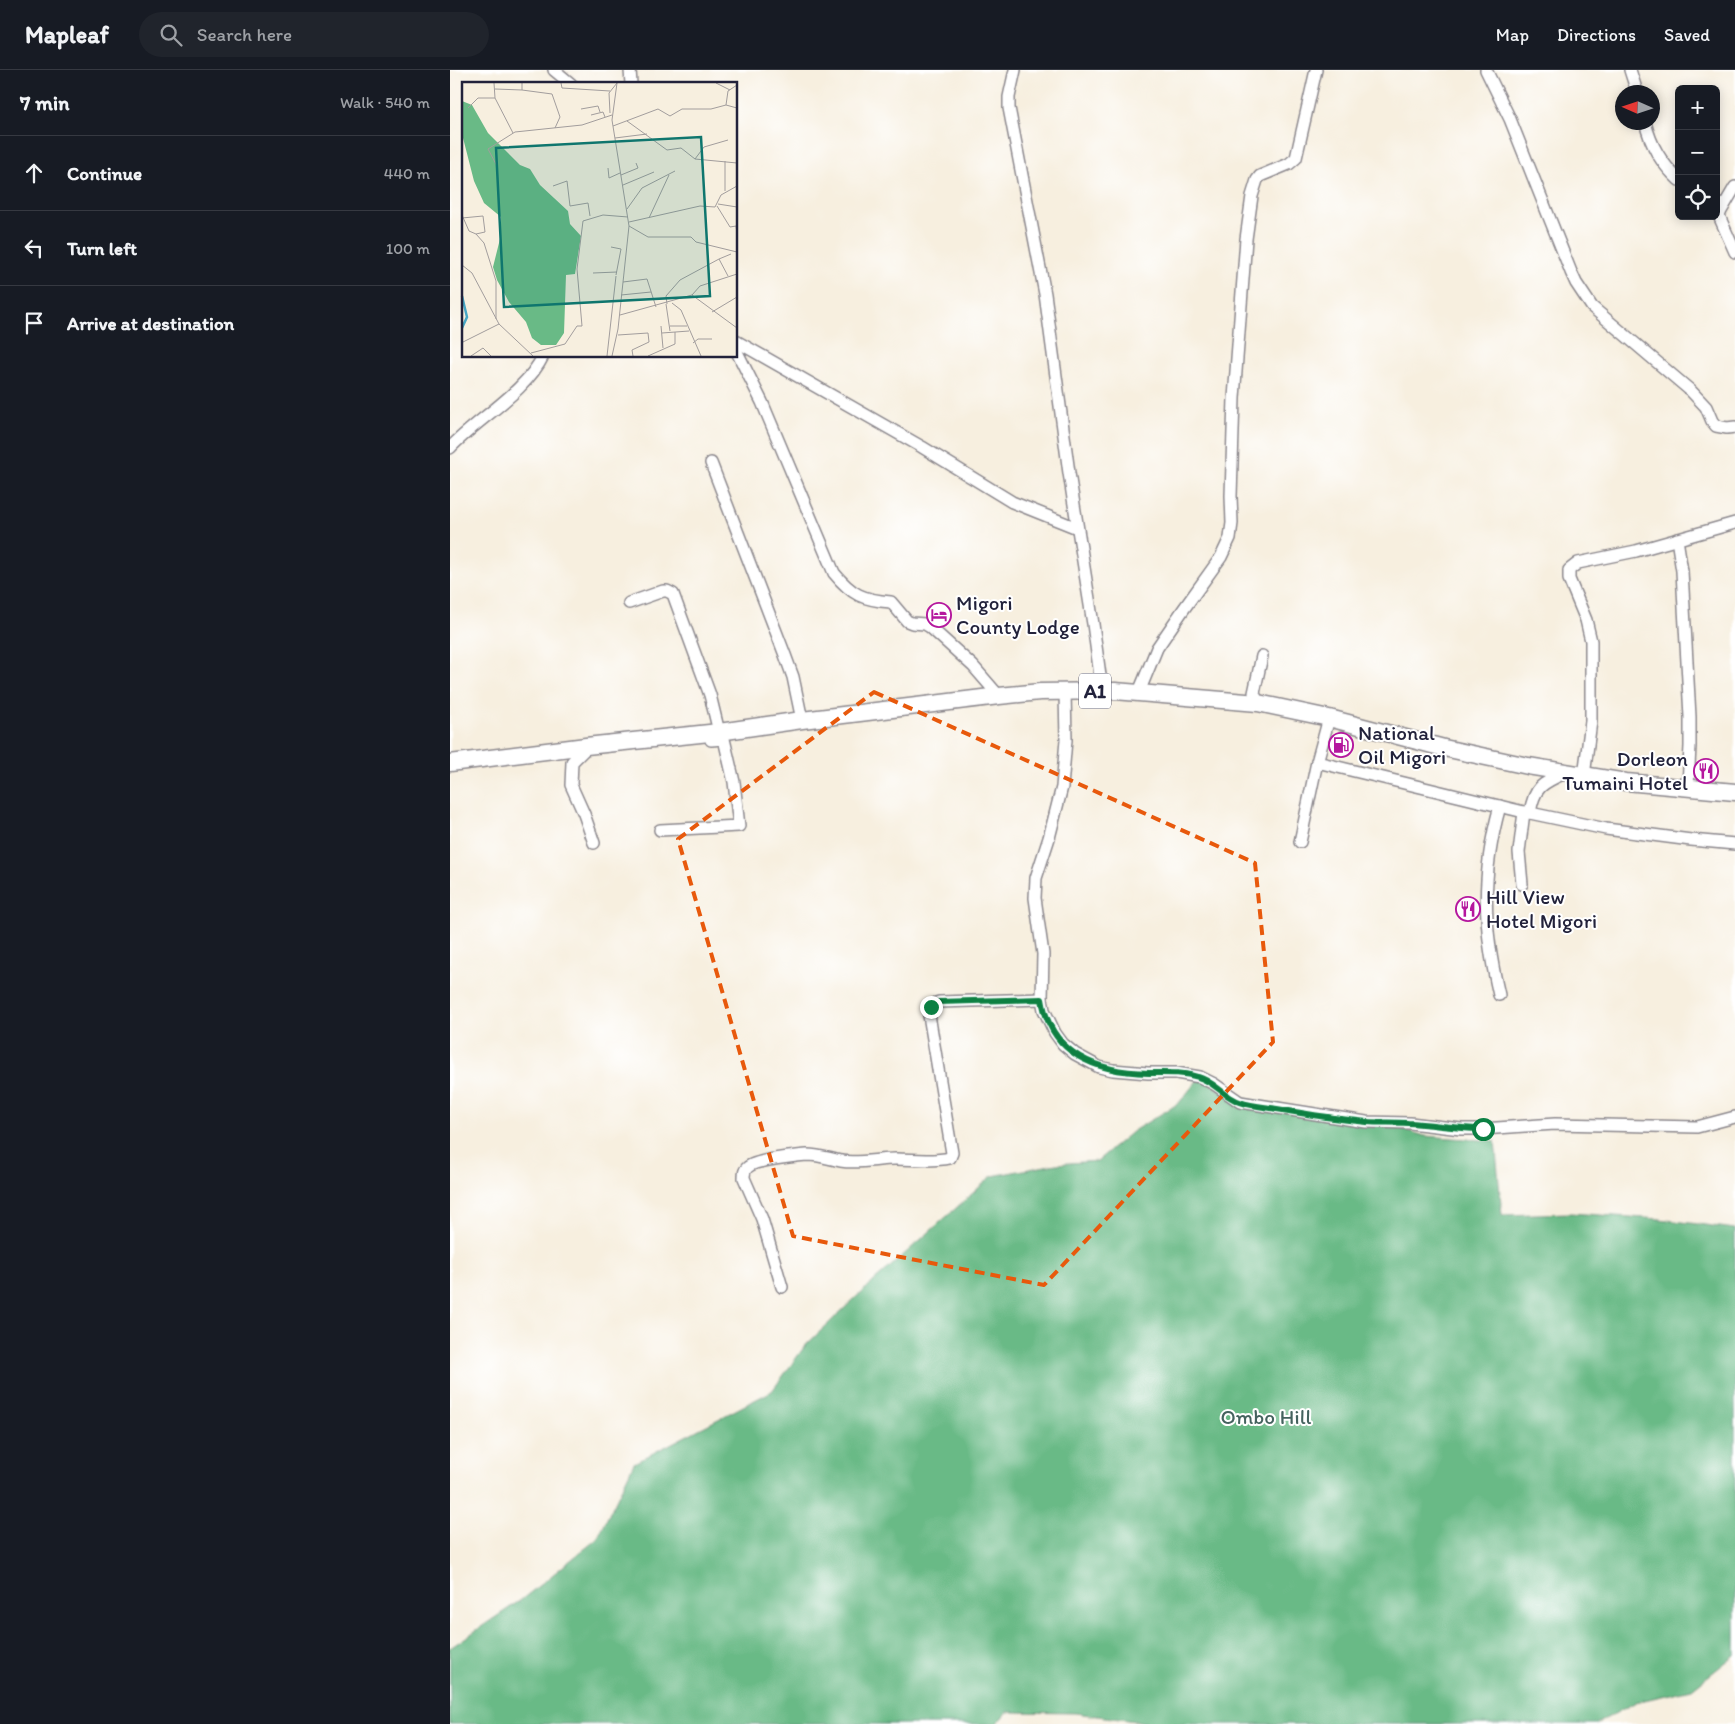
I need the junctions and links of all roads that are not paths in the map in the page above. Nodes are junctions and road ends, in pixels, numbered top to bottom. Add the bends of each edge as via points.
1 (554, 70) edge
2 (1016, 70) edge
3 (1316, 70) edge
4 (1486, 70) edge
5 (1630, 70) edge
6 (569, 82) edge
7 (1635, 85) edge
8 (1648, 130) edge
9 (1675, 176) edge
10 (1735, 187) edge
11 (1720, 212) edge
12 (1720, 219) edge
13 (1735, 252) edge
14 (738, 342) edge
15 (738, 354) edge
16 (542, 358) edge
17 (1735, 427) edge
18 (450, 448) edge
19 (711, 463) dead end
20 (1735, 523) edge
21 (1077, 528) junction
22 (1677, 539) junction
23 (629, 603) dead end
24 (1262, 656) dead end
25 (1102, 690) junction
26 (1066, 692) junction
27 (1139, 692) junction
28 (999, 696) junction
29 (1258, 703) junction
30 (1329, 718) junction
31 (802, 720) junction
32 (719, 732) junction
33 (586, 746) junction
34 (1317, 762) junction
35 (450, 763) edge
36 (1565, 773) junction
37 (1584, 776) junction
38 (1688, 787) junction
39 (1735, 792) edge
40 (1500, 806) junction
41 (1527, 813) junction
42 (660, 830) dead end
43 (1300, 842) dead end
44 (594, 844) dead end
45 (1735, 844) edge
46 (1522, 884) dead end
47 (1498, 995) dead end
48 (1042, 999) junction
49 (1735, 1117) edge
50 (782, 1287) dead end

1 - 6 street
2 - 21 street via 1009,108 1045,294
3 - 27 street via 1296,158 1260,176 1252,196 1235,389 1230,538 1221,557 1157,648
4 - 17 street via 1510,119 1571,272 1588,300 1599,314 1691,391 1706,407 1716,426
5 - 7 street
8 - 9 street via 1661,162
10 - 11 street
12 - 13 street
14 - 21 street via 1012,502
15 - 28 street via 762,402 834,573 857,595 871,601 890,602 907,621 927,625 974,666
16 - 18 street via 520,385
19 - 31 street via 790,670
20 - 22 street
21 - 25 street
22 - 37 street via 1578,563 1569,570 1569,579 1591,641 1591,720
22 - 38 street via 1682,571 1690,717
23 - 32 street via 663,591 673,594 710,696
24 - 29 street via 1254,693
25 - 26 highway, A1
25 - 27 highway, A1
26 - 28 highway, A1
26 - 48 street via 1062,786 1035,889 1043,954
27 - 29 highway, A1
28 - 31 highway, A1
29 - 30 highway, A1
30 - 34 street
30 - 36 highway, A1 via 1444,748
31 - 32 highway, A1
32 - 33 highway, A1
33 - 35 highway, A1
33 - 42 street via 724,739 734,782 739,826
33 - 44 street via 572,762 571,785
34 - 40 street
34 - 43 street
36 - 37 highway, A1
36 - 41 street via 1540,787
37 - 38 highway, A1
38 - 39 highway, A1
40 - 41 street
40 - 47 street via 1489,851 1486,896 1488,939
41 - 45 street via 1613,830
41 - 46 street via 1519,852
48 - 49 street via 1048,1020 1063,1044 1099,1066 1200,1077 1240,1102 1282,1110 1366,1122 1460,1129 1556,1124 1697,1127
48 - 50 street via 939,1002 931,1007 929,1015 952,1152 950,1158 852,1162 807,1155 748,1166 744,1178 762,1219

